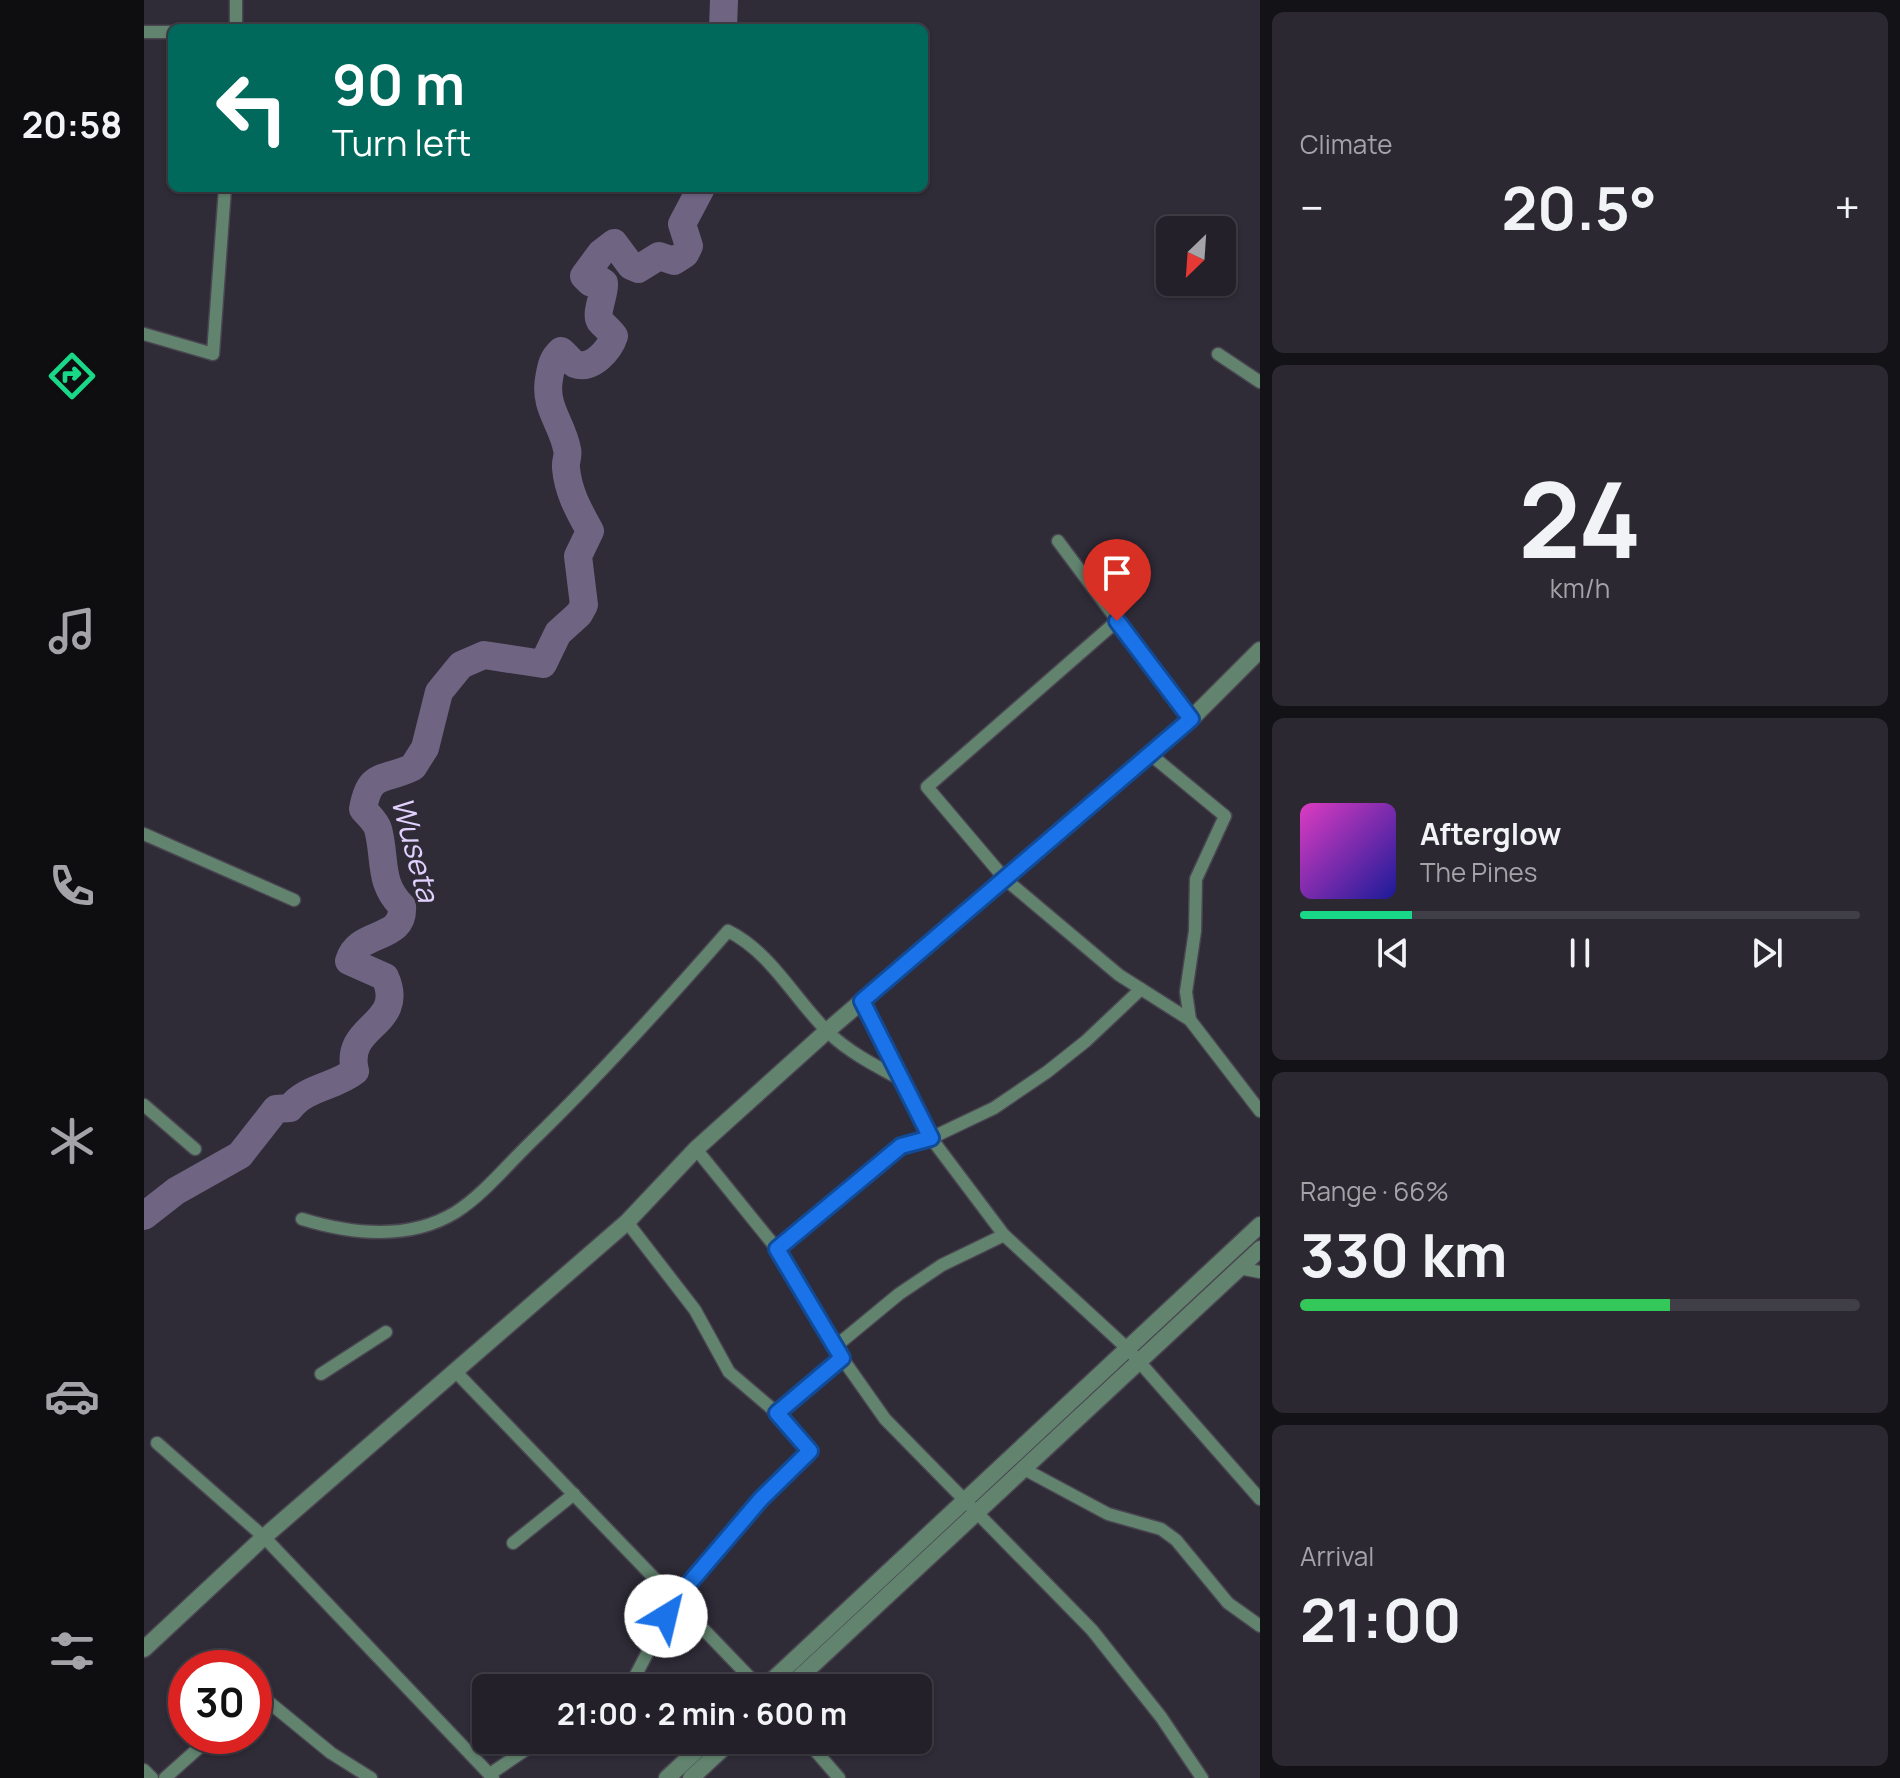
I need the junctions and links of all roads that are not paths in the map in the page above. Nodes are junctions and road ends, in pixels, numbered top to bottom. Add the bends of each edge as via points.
1 (236, 0) edge
2 (236, 24) edge
3 (144, 32) edge
4 (168, 32) edge
5 (225, 192) edge
6 (144, 334) edge
7 (1218, 354) dead end
8 (1260, 382) edge
9 (1058, 541) dead end
10 (1117, 621) junction
11 (1260, 650) edge
12 (1191, 719) junction
13 (1151, 755) junction
14 (144, 834) edge
15 (1005, 879) junction
16 (294, 900) dead end
17 (1141, 989) junction
18 (862, 1001) junction
19 (1190, 1020) junction
20 (827, 1031) junction
21 (902, 1080) junction
22 (144, 1105) edge
23 (1260, 1111) edge
24 (931, 1138) junction
25 (195, 1149) dead end
26 (696, 1149) junction
27 (302, 1219) dead end
28 (627, 1222) junction
29 (1260, 1225) edge
30 (1004, 1235) junction
31 (777, 1249) junction
32 (1260, 1249) edge
33 (1239, 1268) junction
34 (1260, 1272) edge
35 (386, 1332) dead end
36 (836, 1346) junction
37 (1128, 1349) junction
38 (842, 1358) junction
39 (1140, 1362) junction
40 (454, 1370) junction
41 (321, 1374) dead end
42 (777, 1413) junction
43 (157, 1443) dead end
44 (1024, 1469) junction
45 (574, 1494) junction
46 (1260, 1499) edge
47 (970, 1506) junction
48 (264, 1537) junction
49 (513, 1543) dead end
50 (675, 1600) junction
51 (1260, 1626) edge
52 (144, 1649) edge
53 (636, 1674) edge
54 (748, 1674) edge
55 (778, 1674) edge
56 (802, 1674) edge
57 (272, 1705) edge
58 (192, 1754) edge
59 (521, 1754) edge
60 (693, 1754) edge
61 (717, 1754) edge
62 (818, 1754) edge
63 (144, 1770) edge
64 (491, 1776) edge
65 (152, 1778) edge
66 (165, 1778) edge
67 (371, 1778) edge
68 (667, 1778) edge
69 (691, 1778) edge
70 (839, 1778) edge
71 (1202, 1778) edge

1 - 2 street
3 - 4 street
5 - 6 street via 213,354
7 - 8 street
9 - 10 street
10 - 12 street
10 - 15 street via 927,787
11 - 12 street
12 - 13 street
13 - 15 street
13 - 19 street via 1225,816 1196,879 1186,992
14 - 16 street
15 - 17 street
15 - 18 street
17 - 19 street
17 - 24 street via 1047,1072 994,1108
18 - 20 street
18 - 21 street
19 - 23 street
20 - 21 street via 849,1051
20 - 26 street
20 - 27 street via 748,940 728,931 588,1087 455,1212 420,1226 378,1233 340,1231
21 - 24 street
22 - 25 street
24 - 30 street
24 - 31 street via 901,1146
26 - 28 street
26 - 31 street
28 - 40 street
28 - 42 street via 695,1310 729,1372
29 - 37 street
30 - 36 street via 942,1265
30 - 37 street
31 - 36 street
32 - 33 street
33 - 34 street
33 - 39 street
35 - 41 street
36 - 38 street
37 - 39 street
37 - 47 street
38 - 42 street
38 - 47 street via 885,1419
39 - 44 street
39 - 46 street
40 - 45 street
40 - 48 street
42 - 50 street via 810,1451 761,1499
43 - 48 street
44 - 47 street
44 - 51 street via 1108,1514 1161,1529 1228,1603
45 - 49 street
45 - 50 street
47 - 55 street
47 - 56 street
47 - 71 street via 1092,1630
48 - 52 street
48 - 64 street
50 - 53 street
50 - 54 street
57 - 67 street
58 - 66 street
59 - 64 street
60 - 68 street
61 - 69 street
62 - 70 street
63 - 65 street

